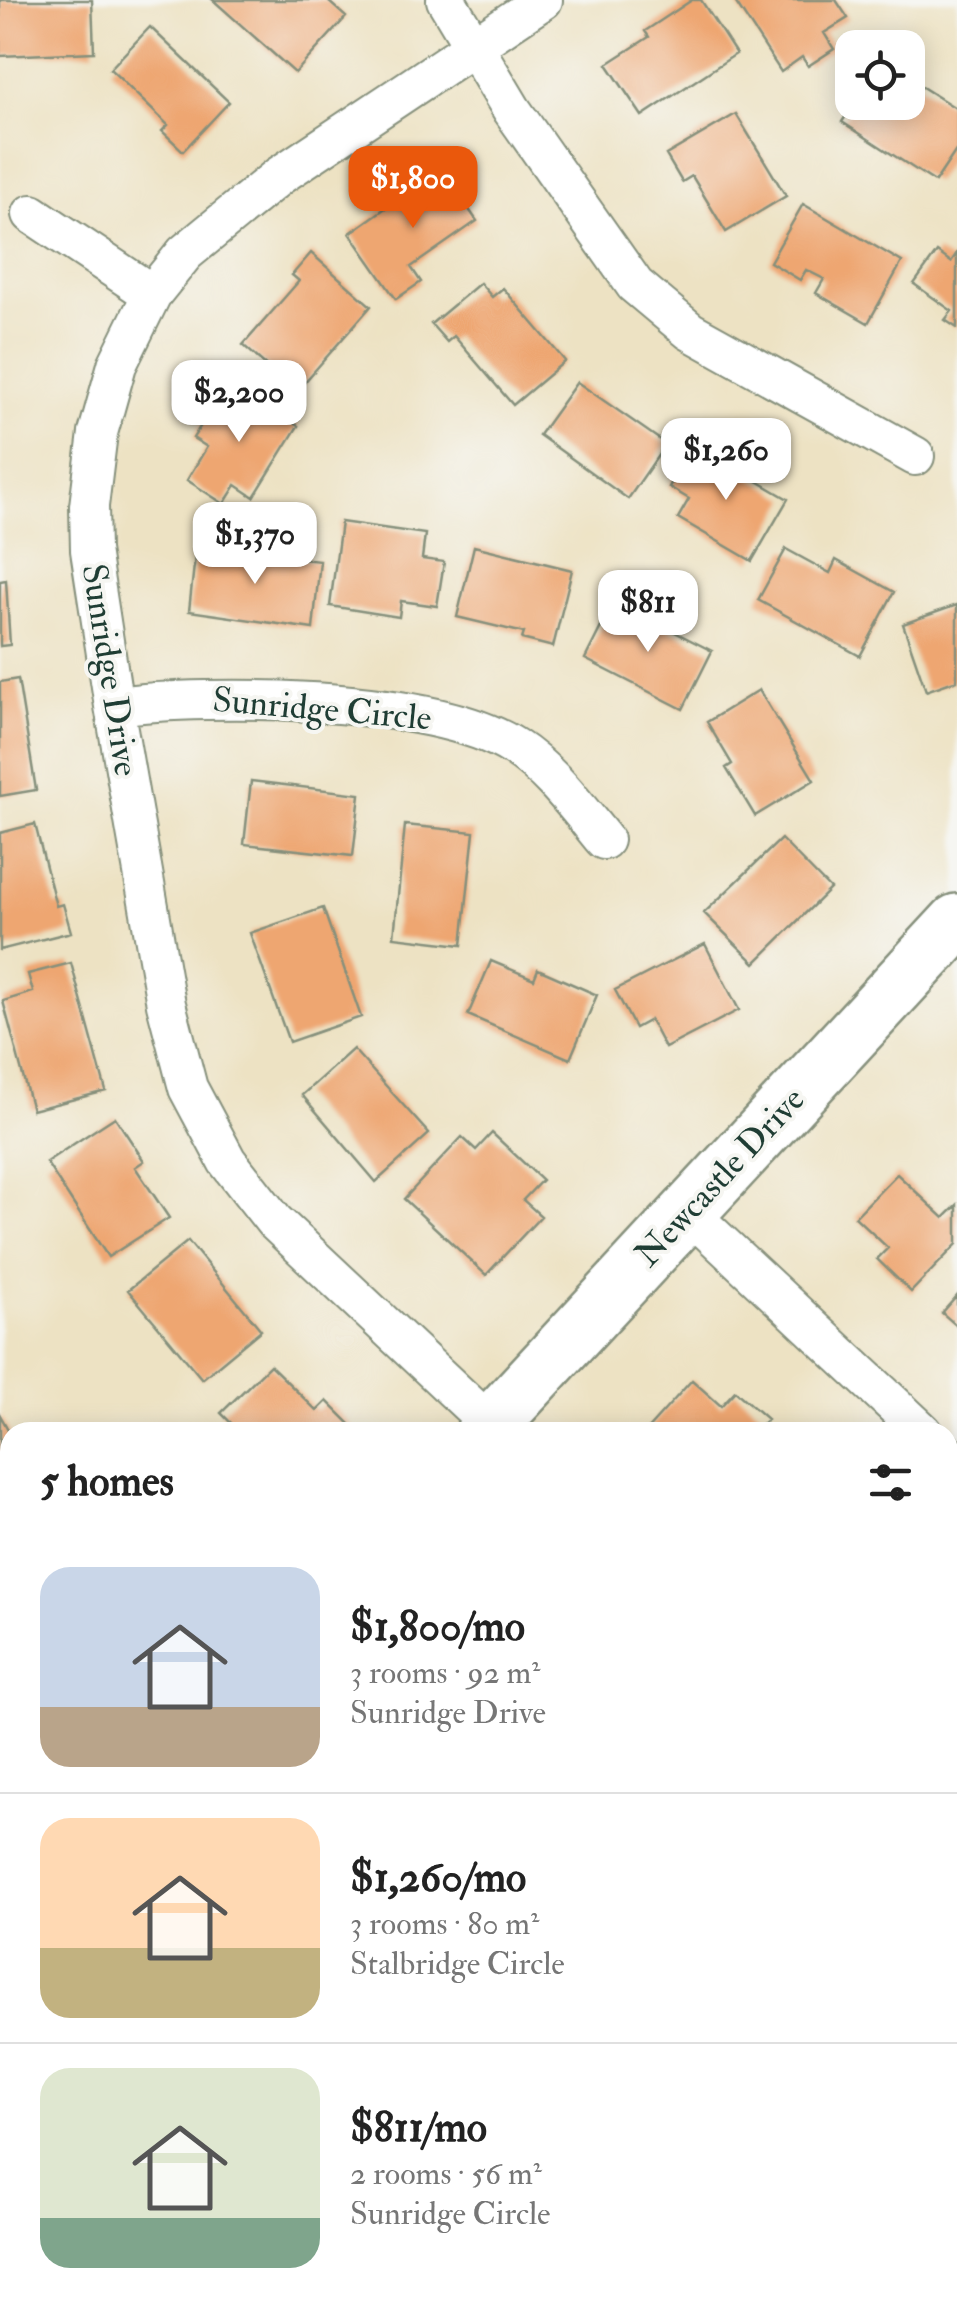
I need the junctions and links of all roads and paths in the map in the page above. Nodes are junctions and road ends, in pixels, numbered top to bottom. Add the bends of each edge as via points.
1 (446, 0) edge
2 (543, 0) edge
3 (472, 46) junction
4 (32, 214) dead end
5 (152, 294) junction
6 (915, 456) dead end
7 (114, 706) junction
8 (604, 840) dead end
9 (957, 922) edge
10 (689, 1213) junction
11 (481, 1422) edge
12 (493, 1422) edge
13 (912, 1422) edge

1 - 3 street
2 - 3 street, Sunridge Drive
3 - 5 street, Sunridge Drive via 279,176 186,253
3 - 6 street via 608,252 660,310
4 - 5 street
5 - 7 street, Sunridge Drive via 117,365 88,506
7 - 8 street, Sunridge Circle via 181,698 411,711 462,721 512,745 547,772
7 - 11 street, Sunridge Drive via 166,1004 188,1088 227,1162 274,1221
9 - 10 street, Newcastle Drive
10 - 12 street, Newcastle Drive
10 - 13 street

